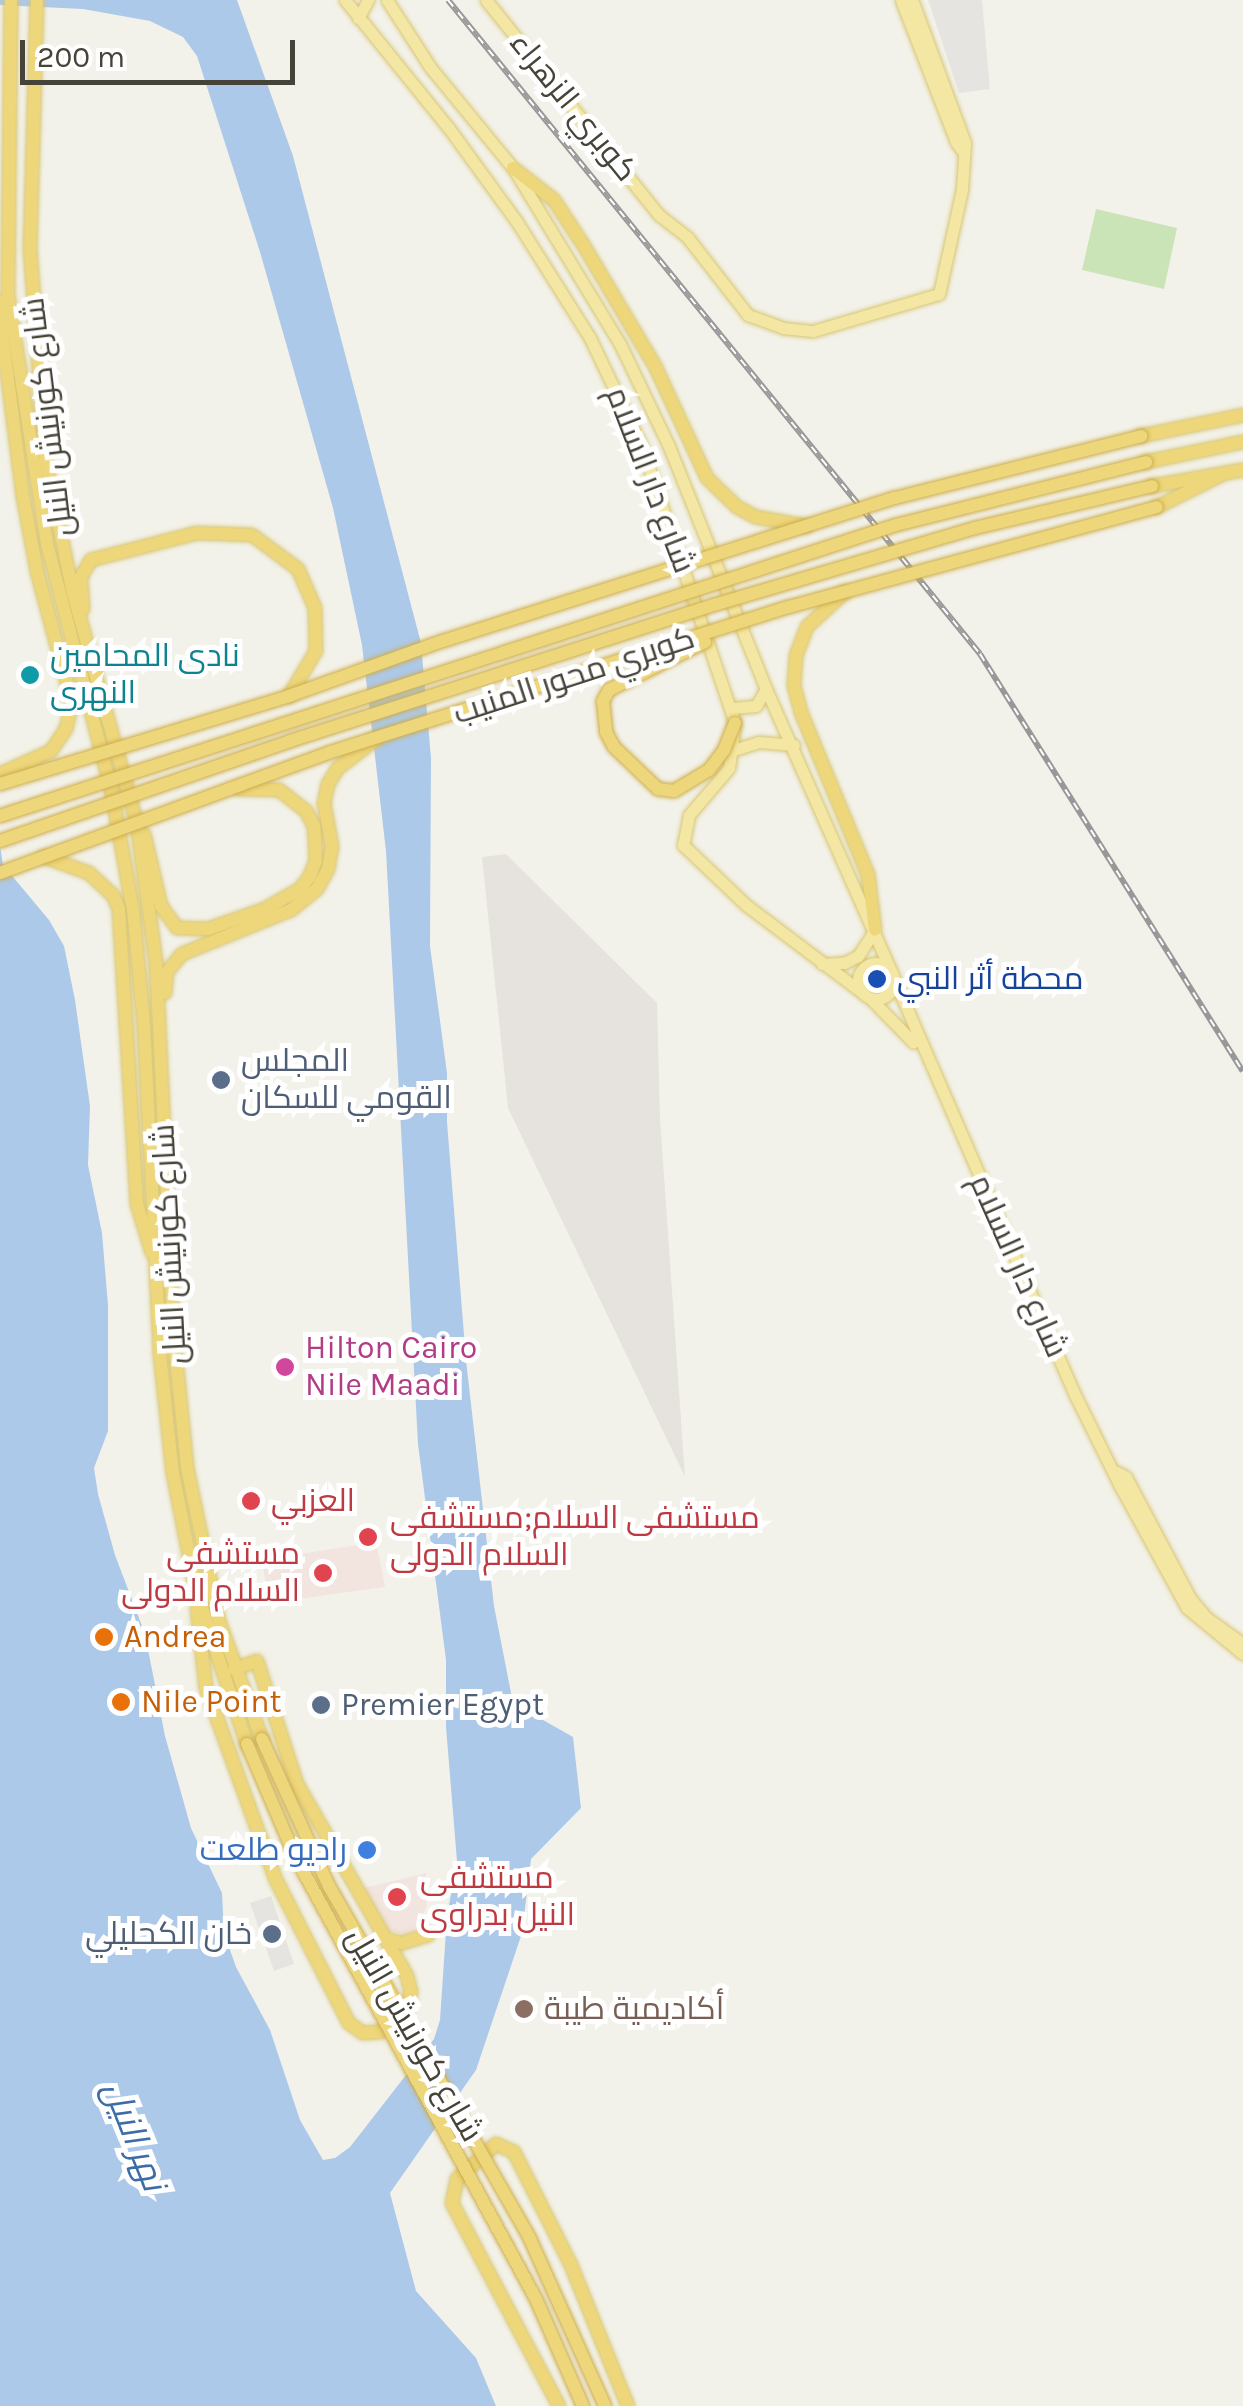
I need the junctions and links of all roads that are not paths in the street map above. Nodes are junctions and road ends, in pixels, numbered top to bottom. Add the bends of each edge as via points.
1 (12, 0) edge
2 (37, 0) edge
3 (344, 0) edge
4 (368, 0) edge
5 (387, 0) edge
6 (486, 0) edge
7 (901, 0) edge
8 (912, 0) edge
9 (358, 18) junction
10 (964, 153) junction
11 (514, 168) junction
12 (8, 295) junction
13 (1243, 414) edge
14 (1243, 442) edge
15 (1243, 470) edge
16 (1225, 472) junction
17 (806, 526) junction
18 (848, 590) junction
19 (755, 620) junction
20 (84, 632) junction
21 (766, 689) junction
22 (289, 696) junction
23 (732, 708) junction
24 (736, 723) junction
25 (376, 740) junction
26 (794, 745) junction
27 (734, 750) junction
28 (0, 774) edge
29 (0, 784) edge
30 (212, 794) junction
31 (0, 816) edge
32 (137, 822) junction
33 (0, 841) edge
34 (45, 857) junction
35 (0, 873) edge
36 (875, 930) junction
37 (822, 964) junction
38 (892, 974) junction
39 (867, 996) junction
40 (160, 1046) junction
41 (926, 1056) junction
42 (156, 1262) junction
43 (1117, 1472) junction
44 (196, 1590) junction
45 (1243, 1644) edge
46 (1243, 1654) edge
47 (234, 1669) junction
48 (429, 1935) dead end
49 (384, 1938) junction
50 (559, 2406) edge
51 (583, 2406) edge
52 (605, 2406) edge
53 (628, 2406) edge

1 - 12 highway, شارع كورنيش النيل
2 - 20 highway, شارع كورنيش النيل via 30,248 38,390 56,520
3 - 9 main road, شارع دار السلام
4 - 9 main road
5 - 11 main road, شارع دار السلام via 430,67
6 - 10 main road, كوبري الزهراء via 658,216 688,238 748,315 794,330 854,322 940,294
7 - 10 main road
8 - 10 main road
9 - 23 main road, شارع دار السلام via 491,184 590,338 642,447
11 - 17 highway via 554,200 584,246 655,366 706,478 756,516
11 - 21 main road, شارع دار السلام via 636,374
12 - 28 highway via 1,324 22,496 72,702 51,751
12 - 42 highway, شارع كورنيش النيل via 47,544 111,788 133,910
13 - 17 highway, bridge via 977,476
14 - 31 highway, كوبري محور المنيب, bridge via 880,530
15 - 16 highway, كوبري محور المنيب
16 - 18 highway, كوبري محور المنيب, bridge via 1157,507
16 - 33 highway, كوبري محور المنيب, bridge via 975,528 717,604
17 - 22 highway, bridge
18 - 19 highway, كوبري محور المنيب, bridge
18 - 36 highway via 807,627 794,686 868,874
19 - 24 highway, bridge via 620,681 603,701 614,747 666,791 686,788 709,770
19 - 25 highway, كوبري محور المنيب, bridge
20 - 22 highway via 84,568 108,554 182,536 252,535 285,556 308,585 315,608 316,651
20 - 32 highway, شارع كورنيش النيل
21 - 23 main road via 752,708
21 - 26 main road, شارع دار السلام
22 - 29 highway, bridge
23 - 24 main road, شارع دار السلام
24 - 27 main road, شارع دار السلام
25 - 30 highway, كوبري محور المنيب, bridge
25 - 40 highway via 338,768 328,784 324,804 332,847 317,889 291,910 182,954 170,965
26 - 27 main road via 760,742
26 - 36 main road, شارع دار السلام
27 - 37 main road, شارع دار السلام via 724,776 689,815 683,845 746,906
30 - 32 highway, bridge via 245,787 279,790 306,811 318,843 300,890 227,924 190,930 166,919
30 - 34 highway, كوبري محور المنيب, bridge
32 - 40 highway, شارع كورنيش النيل
34 - 35 highway, كوبري محور المنيب, bridge
34 - 42 highway via 89,872 120,909 140,1219
36 - 37 main road via 858,956
36 - 38 main road, شارع دار السلام
37 - 39 main road, شارع دار السلام
38 - 39 main road via 888,995
38 - 39 main road via 878,963 865,967 858,978
38 - 41 main road, شارع دار السلام
39 - 41 main road, شارع دار السلام
40 - 47 highway, شارع كورنيش النيل via 180,1407 195,1517
41 - 43 main road, شارع دار السلام via 1076,1396
42 - 44 highway, شارع كورنيش النيل via 165,1414
43 - 45 main road, شارع دار السلام via 1126,1477 1190,1598
43 - 46 main road, شارع دار السلام via 1179,1597 1206,1628
44 - 49 highway via 206,1688 251,1822 294,1922 349,2023 363,2033 380,2032 410,2002 407,1976
44 - 51 highway, شارع كورنيش النيل, bridge via 247,1744 295,1856 520,2268
47 - 49 highway via 257,1661 297,1784
47 - 52 highway, شارع كورنيش النيل, bridge via 329,1886 530,2239
48 - 49 highway via 402,1944
50 - 53 highway via 452,2203 456,2179 496,2144 514,2152 547,2217 587,2297

